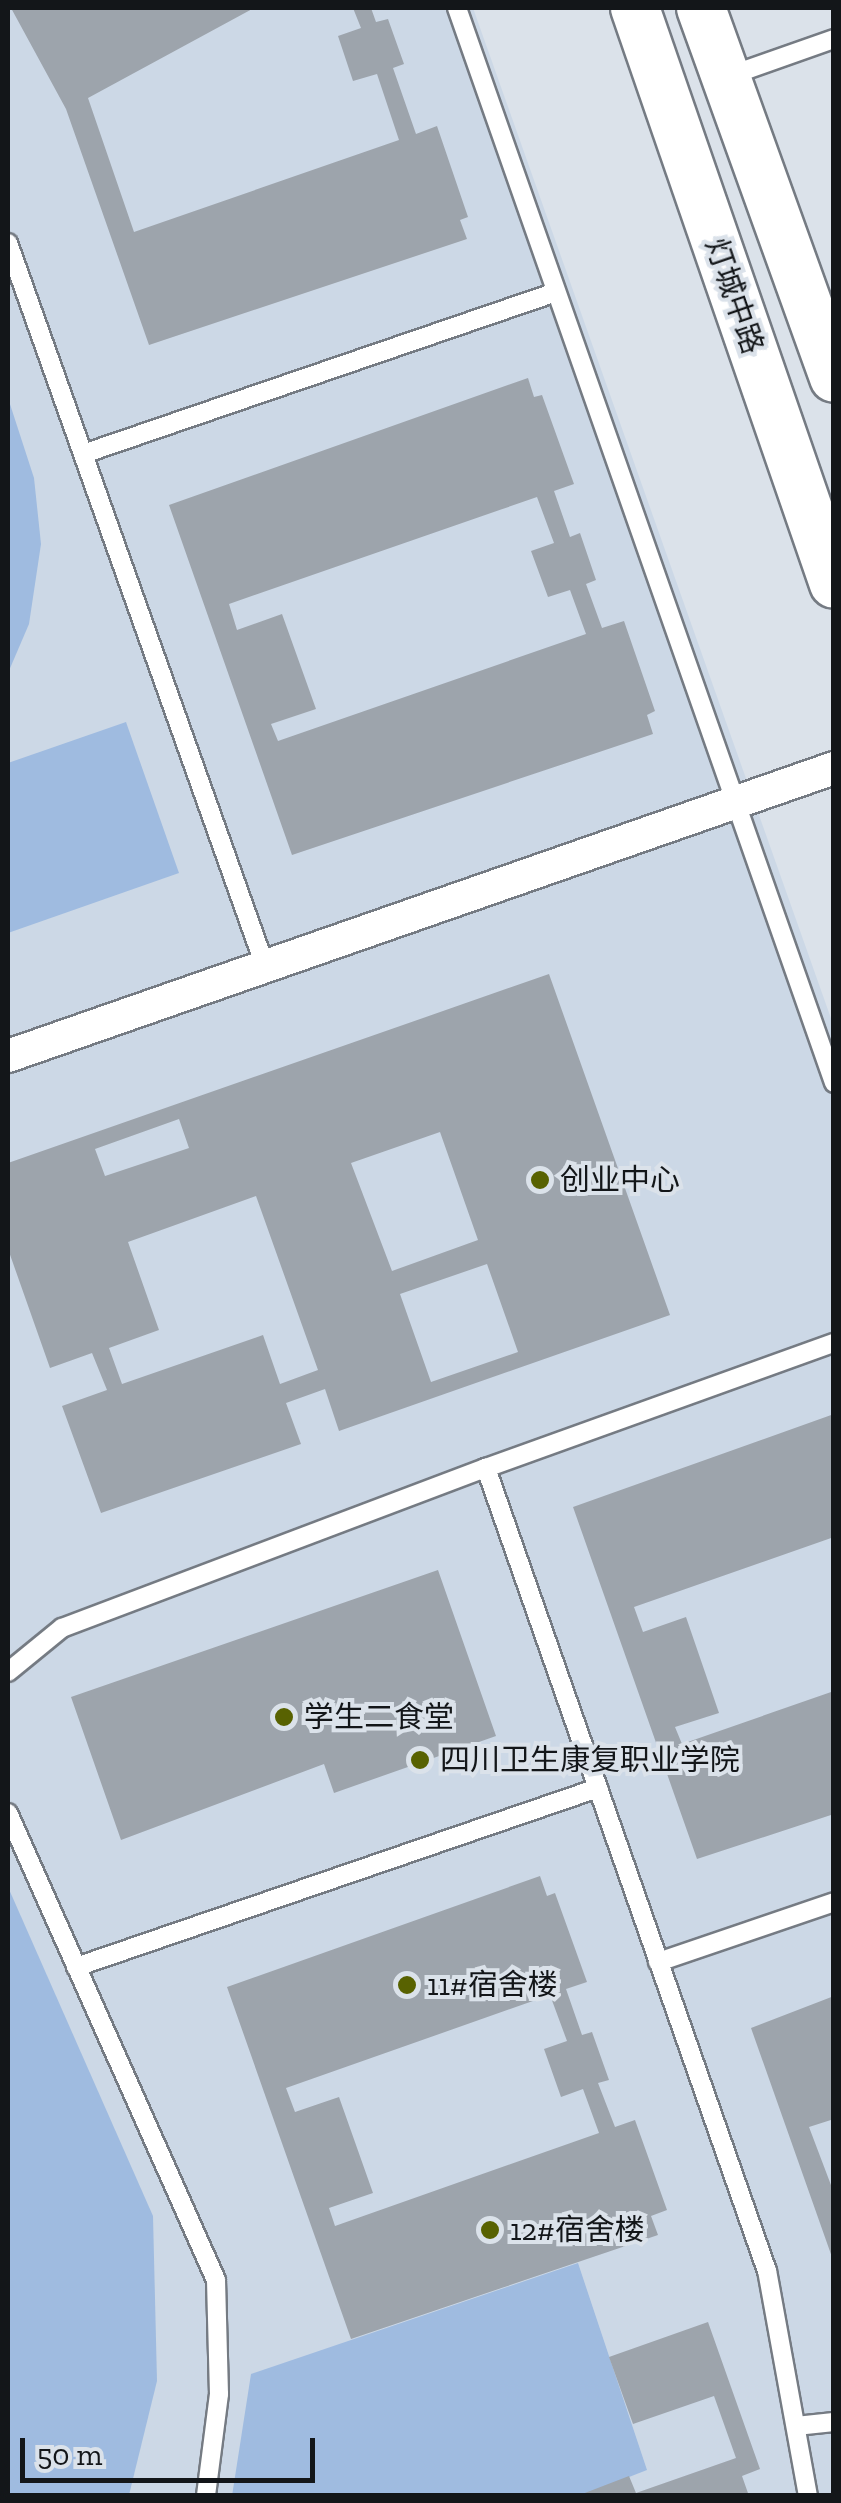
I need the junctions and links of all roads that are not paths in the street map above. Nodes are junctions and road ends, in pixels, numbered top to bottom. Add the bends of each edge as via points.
1 (457, 8) edge
2 (635, 8) edge
3 (701, 8) edge
4 (834, 39) edge
5 (725, 78) junction
6 (8, 243) edge
7 (556, 292) junction
8 (834, 378) edge
9 (83, 454) junction
10 (834, 584) edge
11 (834, 768) edge
12 (736, 802) junction
13 (265, 966) junction
14 (8, 1056) edge
15 (834, 1083) edge
16 (834, 1343) edge
17 (486, 1468) junction
18 (8, 1672) edge
19 (598, 1788) junction
20 (8, 1813) edge
21 (834, 1902) edge
22 (658, 1962) junction
23 (76, 1967) junction
24 (834, 2422) edge
25 (796, 2426) junction
26 (206, 2496) edge
27 (808, 2496) edge

1 - 7 lane
2 - 10 main road, 灯城中路
3 - 5 main road
4 - 5 lane
5 - 8 main road
6 - 9 lane
7 - 9 lane
7 - 12 lane
9 - 13 lane
11 - 12 street
12 - 13 street
12 - 15 lane
13 - 14 street
16 - 17 lane
17 - 18 lane via 62,1628
17 - 19 lane
19 - 22 lane
19 - 23 lane
20 - 23 lane
21 - 22 lane
22 - 25 lane via 768,2271
23 - 26 lane via 216,2280 218,2394
24 - 25 lane
25 - 27 lane

